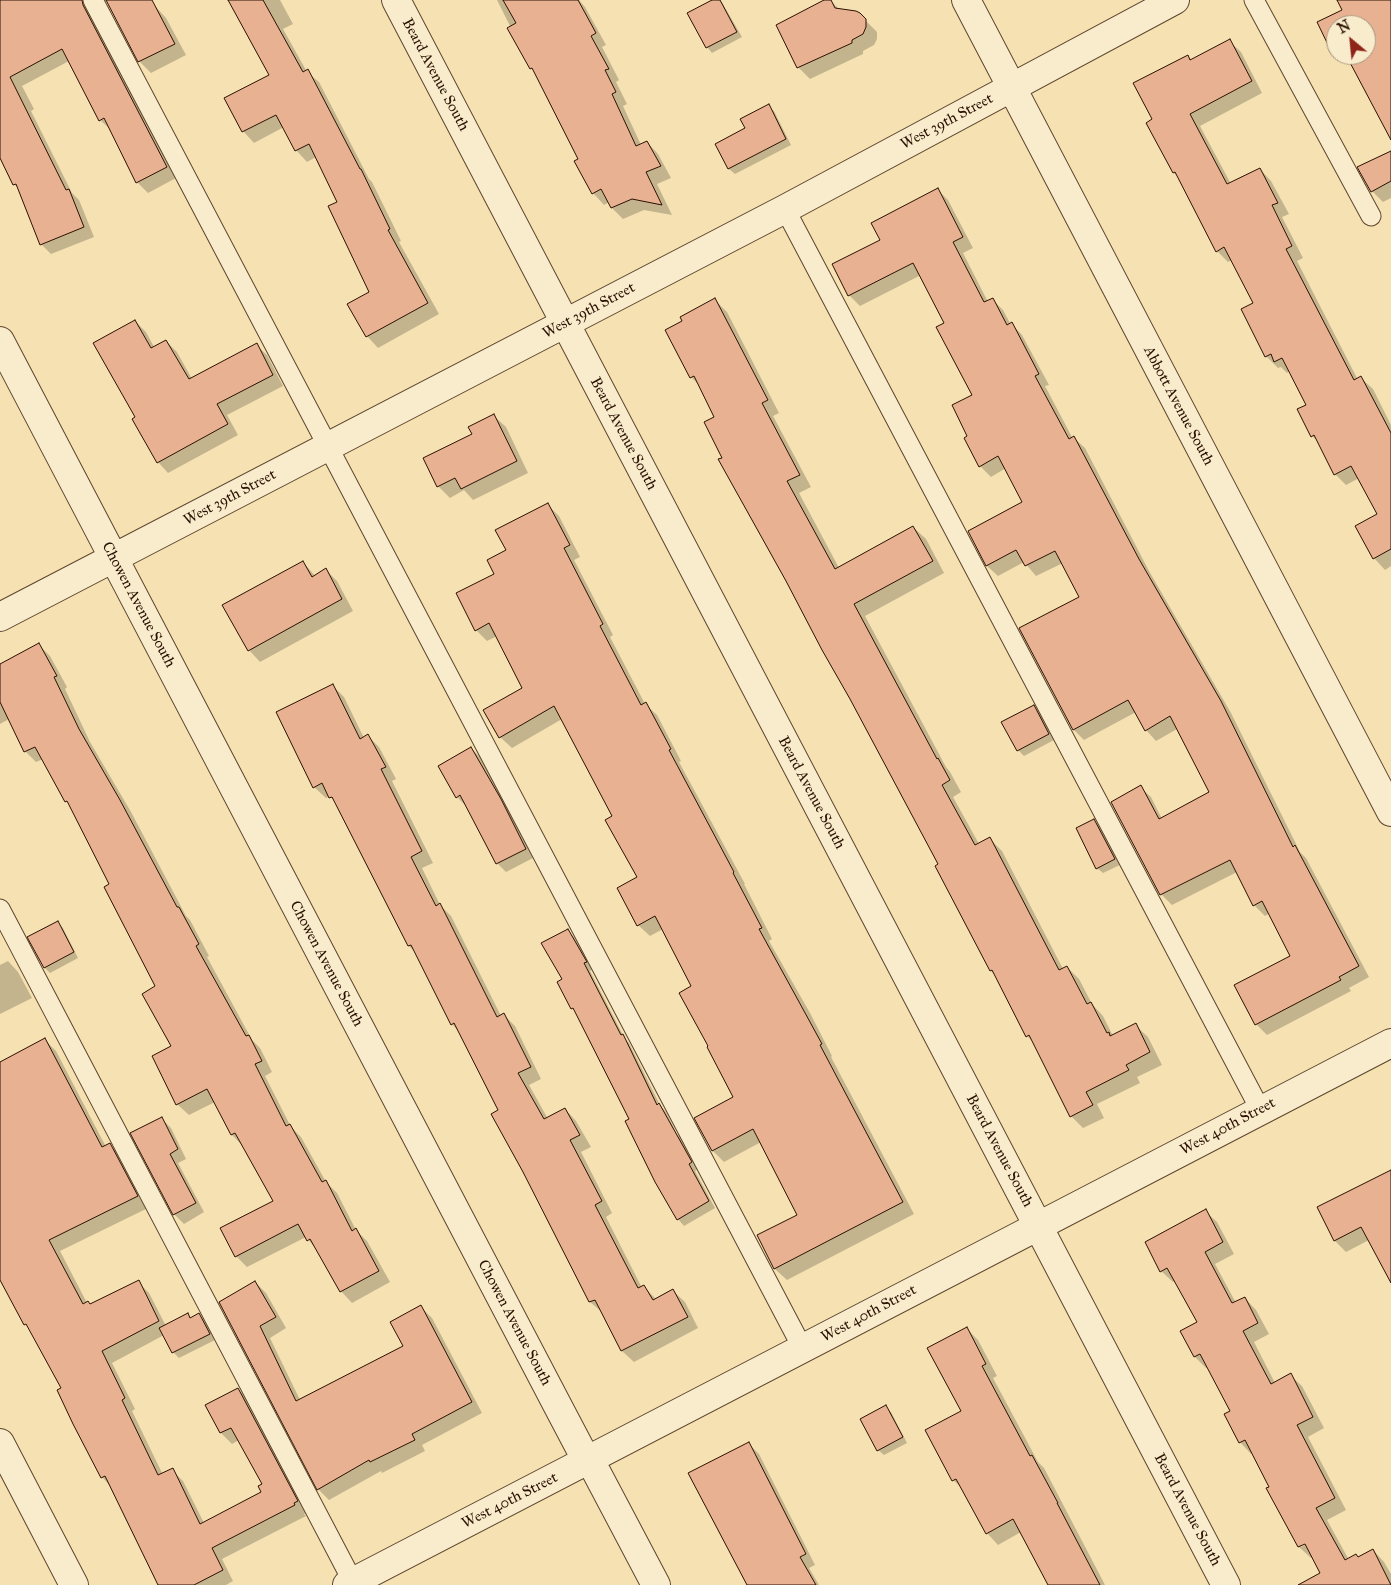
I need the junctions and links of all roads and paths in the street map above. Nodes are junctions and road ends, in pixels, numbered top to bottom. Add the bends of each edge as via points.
1 (93, 0) edge
2 (396, 0) edge
3 (966, 0) edge
4 (1175, 0) edge
5 (1254, 0) edge
6 (1012, 88) junction
7 (785, 209) junction
8 (1371, 216) dead end
9 (565, 323) junction
10 (0, 340) edge
11 (328, 446) junction
12 (114, 558) junction
13 (0, 616) edge
14 (1391, 812) edge
15 (0, 909) edge
16 (1391, 1043) edge
17 (1261, 1111) junction
18 (1038, 1226) junction
19 (804, 1349) junction
20 (0, 1443) edge
21 (590, 1460) junction
22 (350, 1583) edge
23 (74, 1585) edge
24 (656, 1585) edge
25 (1226, 1585) edge

1 - 11 lane
2 - 9 street, Beard Avenue South
3 - 6 street, Abbott Avenue South
4 - 6 street, West 39th Street
5 - 8 lane
6 - 7 street, West 39th Street
6 - 14 street, Abbott Avenue South
7 - 9 street, West 39th Street
7 - 17 lane
9 - 11 street, West 39th Street
9 - 18 street, Beard Avenue South
10 - 12 street, Chowen Avenue South
11 - 12 street, West 39th Street
11 - 19 lane
12 - 13 street, West 39th Street
12 - 21 street, Chowen Avenue South via 582,1452
15 - 22 lane
16 - 17 street, West 40th Street
17 - 18 street, West 40th Street
18 - 19 street, West 40th Street
18 - 25 street, Beard Avenue South
19 - 21 street, West 40th Street
20 - 23 street
21 - 22 street, West 40th Street
21 - 24 street, Chowen Avenue South

